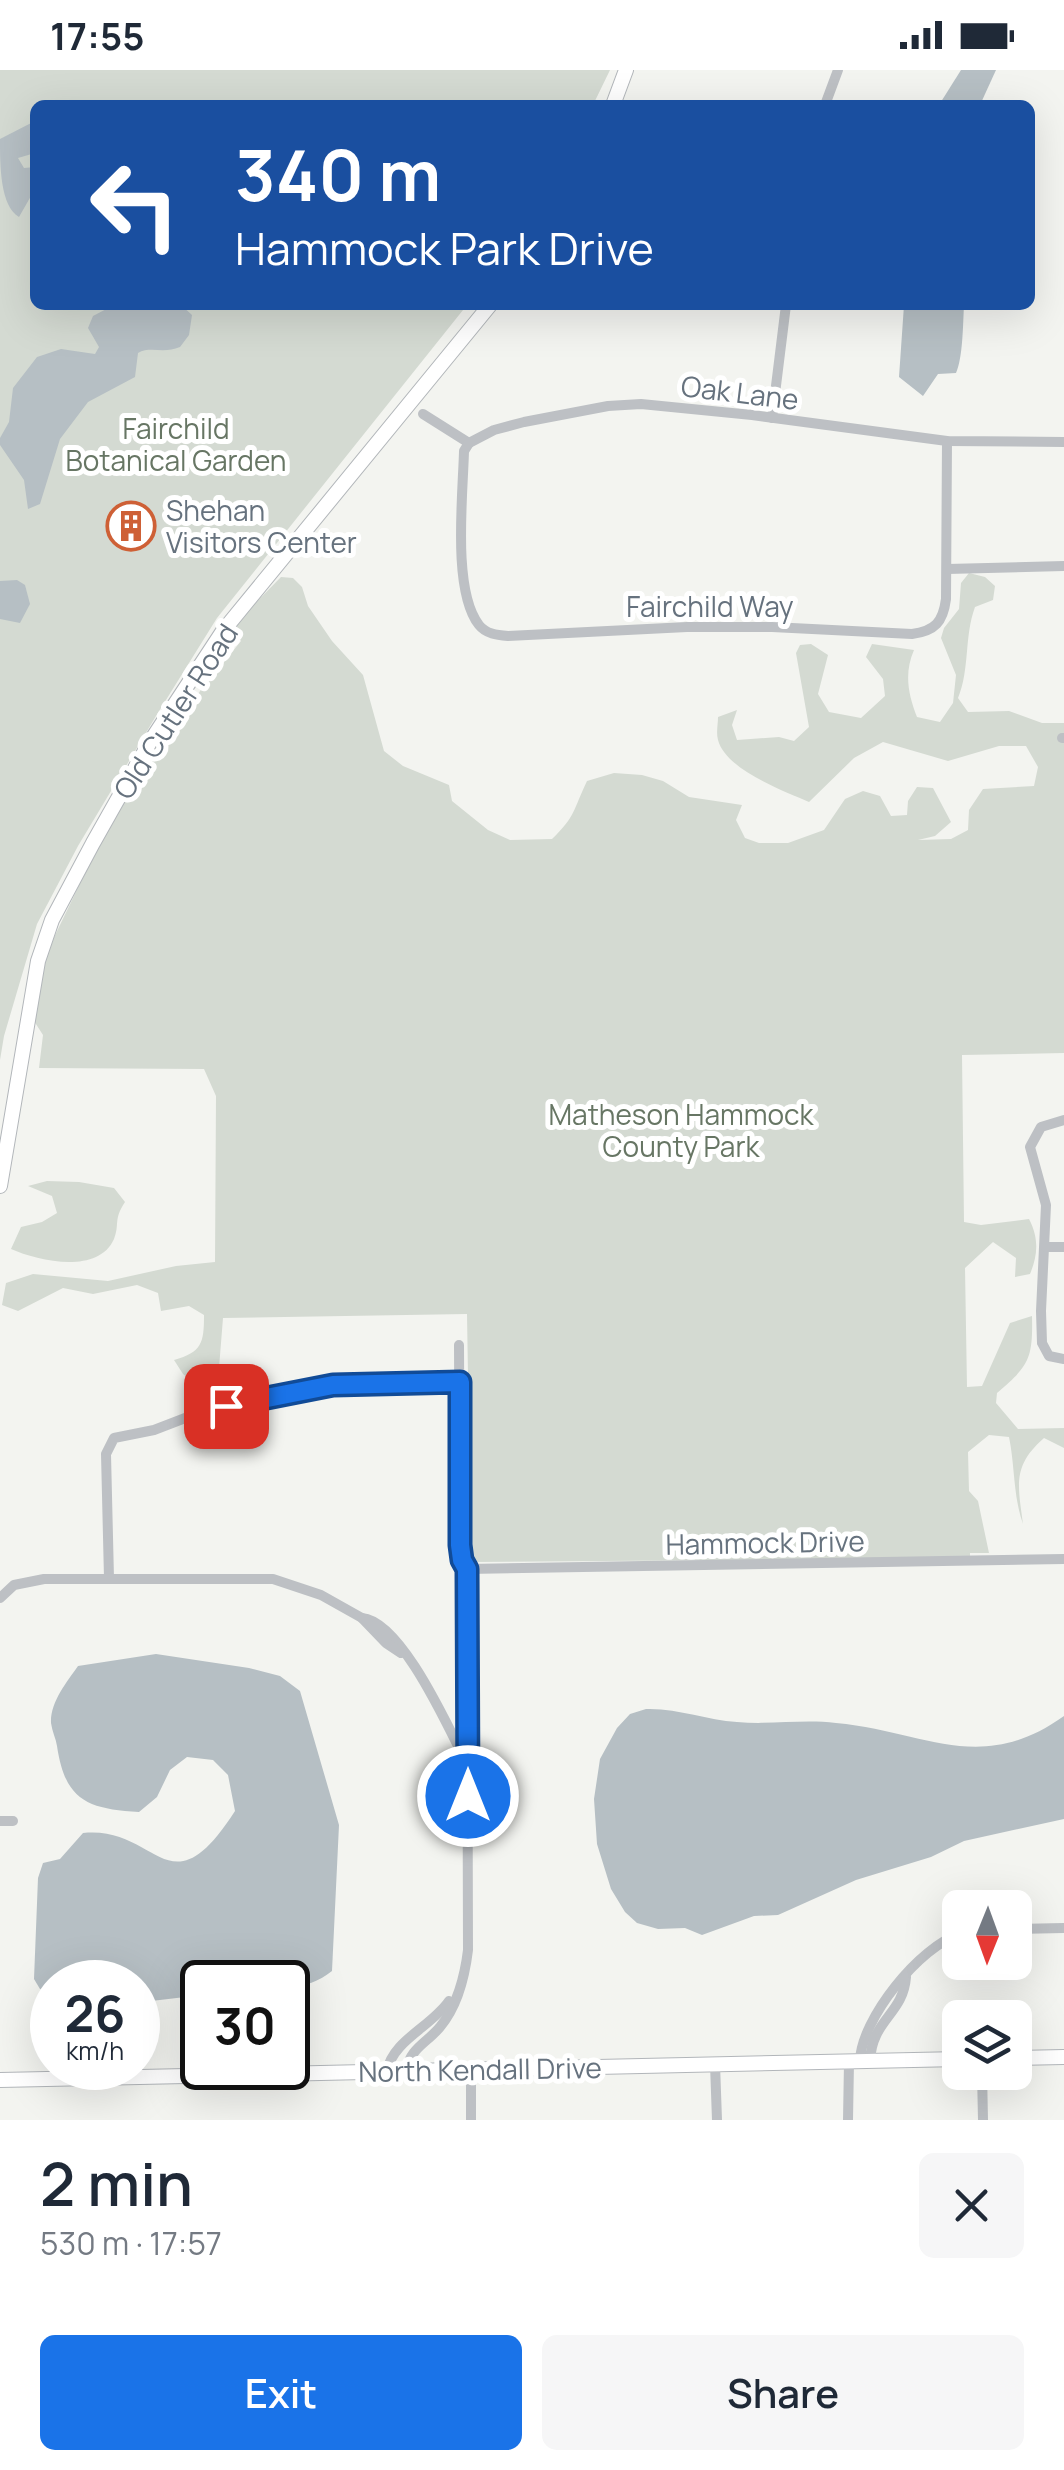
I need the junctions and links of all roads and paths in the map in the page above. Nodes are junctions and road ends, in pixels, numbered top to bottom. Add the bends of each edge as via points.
1 (626, 70) edge
2 (838, 70) edge
3 (616, 100) edge
4 (827, 100) edge
5 (486, 310) edge
6 (785, 310) edge
7 (424, 414) dead end
8 (772, 418) junction
9 (947, 442) junction
10 (1064, 442) edge
11 (469, 443) junction
12 (1064, 566) edge
13 (947, 568) junction
14 (1064, 1120) edge
15 (0, 1186) edge
16 (1046, 1247) junction
17 (1064, 1247) edge
18 (460, 1346) dead end
19 (1064, 1359) edge
20 (460, 1382) junction
21 (1064, 1559) edge
22 (467, 1569) junction
23 (108, 1578) junction
24 (0, 1598) edge
25 (467, 1764) junction
26 (1064, 1928) edge
27 (1032, 1929) edge
28 (942, 1943) edge
29 (456, 1992) junction
30 (1064, 2057) edge
31 (1032, 2058) edge
32 (942, 2059) edge
33 (859, 2061) junction
34 (715, 2064) junction
35 (471, 2068) junction
36 (386, 2071) junction
37 (406, 2071) junction
38 (0, 2080) edge
39 (982, 2090) edge
40 (471, 2120) edge
41 (717, 2120) edge
42 (848, 2120) edge
43 (983, 2120) edge

1 - 3 main road
2 - 4 street
5 - 15 main road, Old Cutler Road via 223,631 102,826 38,961
6 - 8 street
7 - 11 street
8 - 9 street, Oak Lane
8 - 11 street, Oak Lane via 628,404 512,424
9 - 10 street, Oak Lane
9 - 13 street
11 - 13 street, Fairchild Way via 462,557 470,606 484,630 508,636 772,626 912,634 937,626 946,606
12 - 13 street
14 - 16 street via 1035,1133 1030,1155 1046,1205
16 - 17 street
16 - 19 street via 1040,1302 1045,1352
18 - 20 street
20 - 22 street via 460,1545
20 - 23 street via 325,1386 206,1410 114,1438 106,1454
21 - 22 street, Hammock Drive
22 - 25 street
23 - 24 street via 27,1581
23 - 25 street via 273,1579 308,1590 362,1618 402,1654 433,1696
25 - 29 street via 469,1943
26 - 27 street
28 - 33 street via 925,1952 891,1991 862,2041
29 - 36 street via 392,2054
29 - 37 street via 442,2024 411,2054
30 - 31 main road
32 - 33 main road, North Kendall Drive
33 - 34 main road, North Kendall Drive
33 - 42 street
34 - 35 main road, North Kendall Drive
34 - 41 street
35 - 37 main road, North Kendall Drive
35 - 40 street
36 - 37 main road, North Kendall Drive
36 - 38 main road, North Kendall Drive
39 - 43 street

